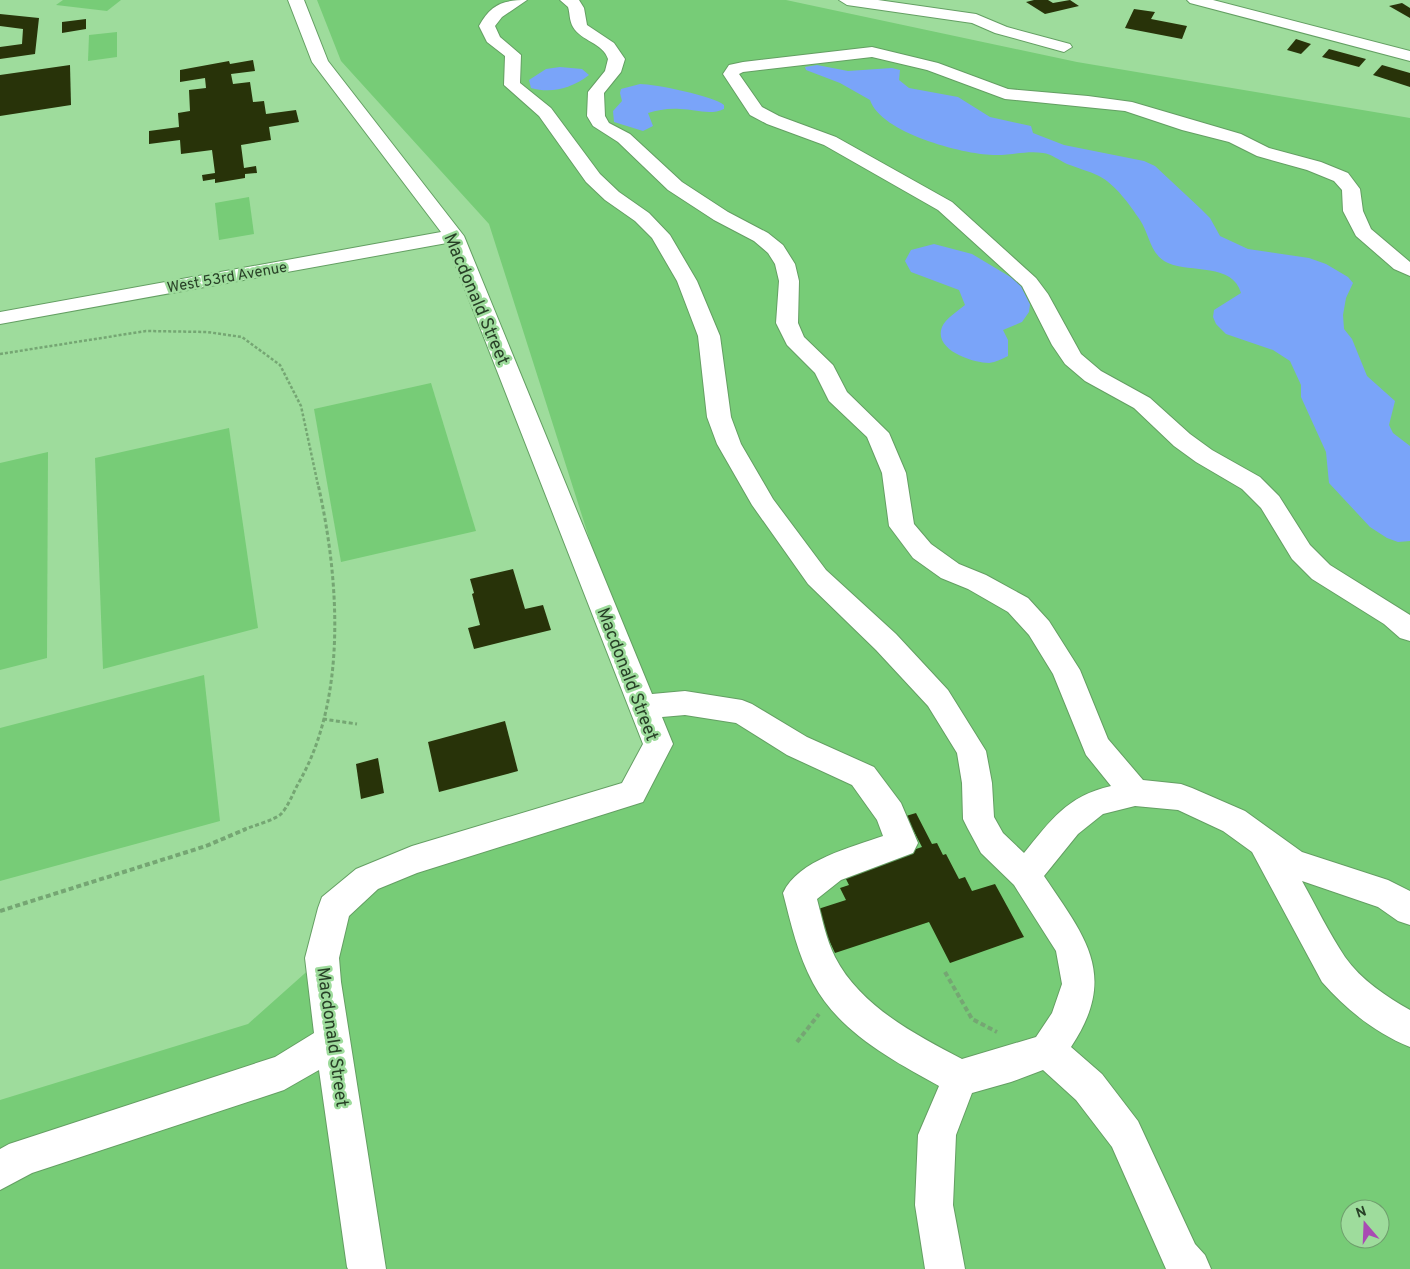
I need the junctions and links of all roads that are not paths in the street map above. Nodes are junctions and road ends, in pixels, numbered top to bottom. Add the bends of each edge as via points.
1 (296, 0) edge
2 (519, 0) edge
3 (568, 0) edge
4 (847, 0) edge
5 (1196, 0) edge
6 (1064, 47) dead end
7 (1410, 56) edge
8 (454, 236) junction
9 (1410, 270) edge
10 (0, 318) edge
11 (1410, 630) edge
12 (643, 707) junction
13 (1135, 792) junction
14 (1264, 844) junction
15 (1025, 876) junction
16 (1410, 910) edge
17 (1410, 1030) edge
18 (333, 1041) junction
19 (1044, 1052) junction
20 (960, 1078) junction
21 (0, 1171) edge
22 (367, 1267) dead end
23 (945, 1269) edge
24 (1191, 1269) edge

1 - 8 street, Macdonald Street via 320,62
2 - 15 street via 498,12 487,26 493,39 513,55 512,86 546,112 593,178 642,217 660,236 687,281 709,336 719,417 742,467 764,505 817,577 886,642 938,698 971,751 979,819 992,843
3 - 13 street via 579,11 578,24 606,44 618,64 596,92 596,116 602,126 624,138 675,186 721,216 762,237 776,249 786,264 788,323 795,340 826,370 837,396 877,433 894,473 902,526 922,551 950,571 1018,605 1039,628 1066,670 1096,746
4 - 6 street via 976,18 1000,30
5 - 7 street
8 - 10 street, West 53rd Avenue
8 - 12 street, Macdonald Street
9 - 11 street via 1363,232 1353,211 1351,189 1341,177 1272,155 1235,138 1149,112 1098,102 1005,94 932,66 872,52 743,67 730,74 756,111 830,141 945,206 1029,282 1074,359 1093,376 1142,404 1197,451 1251,483 1270,502 1300,552 1321,572
12 - 18 street, Macdonald Street via 658,744 632,793 412,860 367,878 334,908 322,958
12 - 20 street via 686,703 742,712 797,746 862,776 890,813 902,843 830,870 799,893 808,928 829,979 859,1015 910,1051
13 - 14 street via 1181,798 1234,820
13 - 15 street via 1094,803 1067,824
14 - 16 street via 1292,863 1388,895
14 - 17 street via 1334,970 1376,1010
15 - 19 street via 1072,946 1079,984 1068,1022
18 - 21 street via 284,1072 22,1157
18 - 22 street, Macdonald Street
19 - 20 street
19 - 24 street via 1089,1087 1124,1134 1181,1258
20 - 23 street via 938,1135 934,1205

